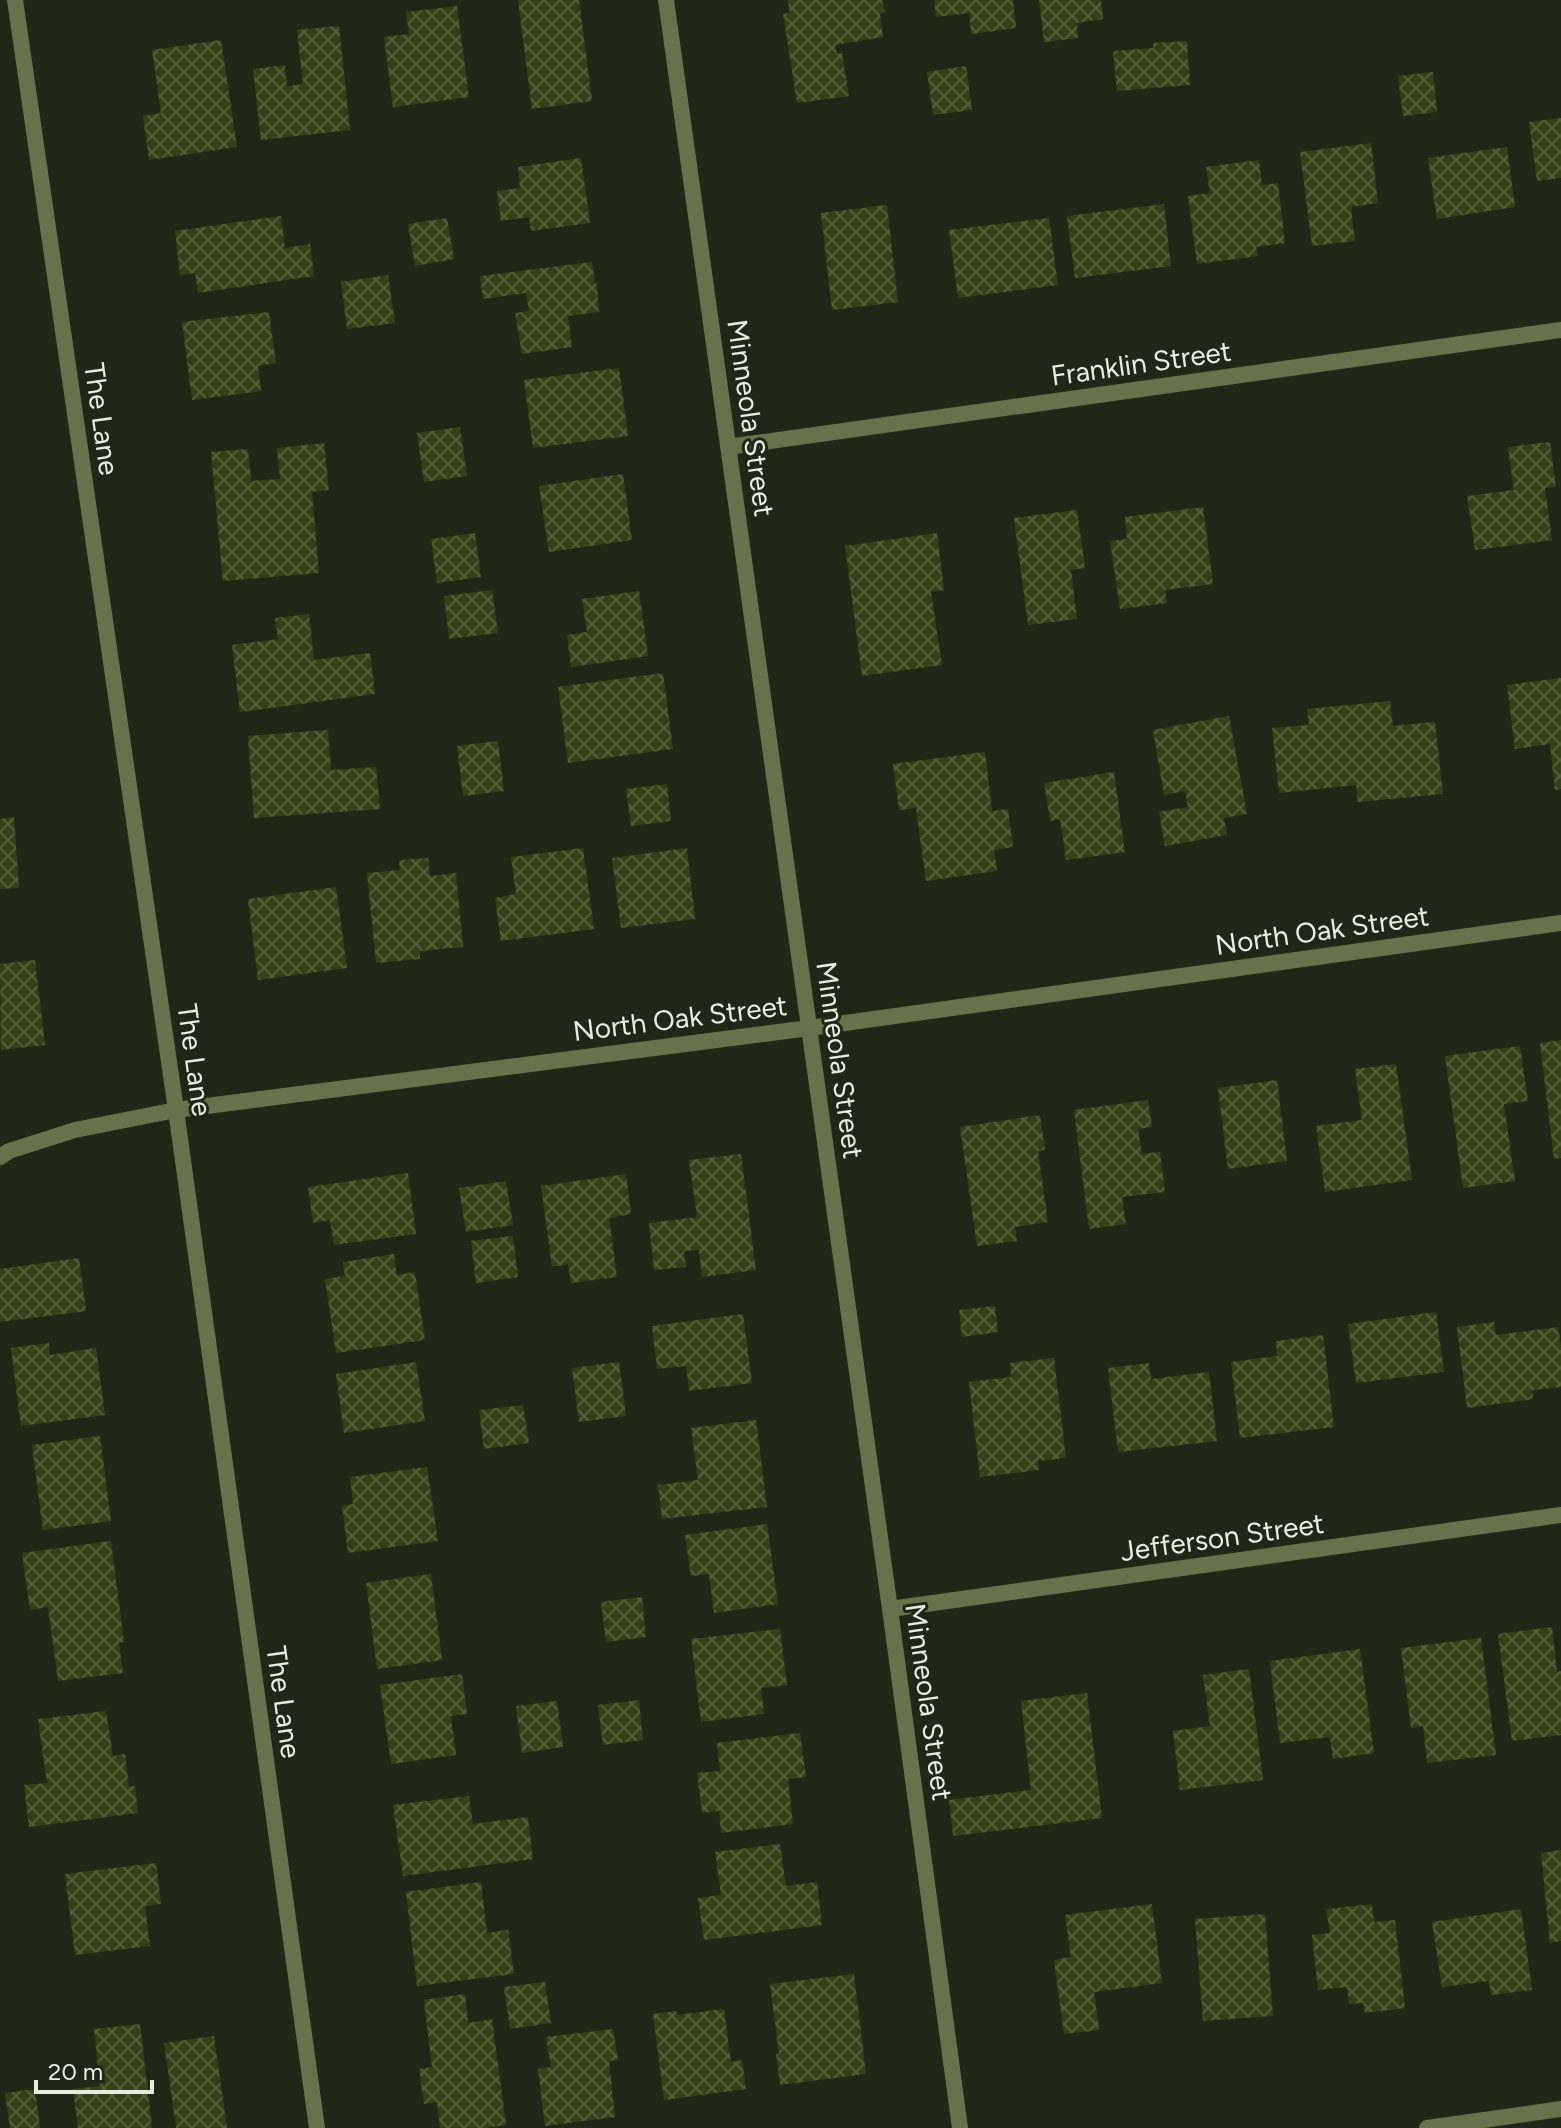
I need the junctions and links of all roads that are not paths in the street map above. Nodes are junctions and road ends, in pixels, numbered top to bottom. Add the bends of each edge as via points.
1 (15, 0) edge
2 (666, 0) edge
3 (1561, 330) edge
4 (728, 447) junction
5 (1561, 923) edge
6 (809, 1028) junction
7 (176, 1110) junction
8 (0, 1157) edge
9 (1561, 1515) edge
10 (890, 1609) junction
11 (1561, 2109) edge
12 (317, 2128) edge
13 (960, 2128) edge
14 (1427, 2128) edge

1 - 7 street, The Lane
2 - 4 street, Minneola Street
3 - 4 street, Franklin Street
4 - 6 street, Minneola Street
5 - 6 street, North Oak Street
6 - 7 street, North Oak Street
6 - 10 street, Minneola Street
7 - 8 street, North Oak Street via 75,1130
7 - 12 street, The Lane
9 - 10 street, Jefferson Street
10 - 13 street, Minneola Street
11 - 14 street

